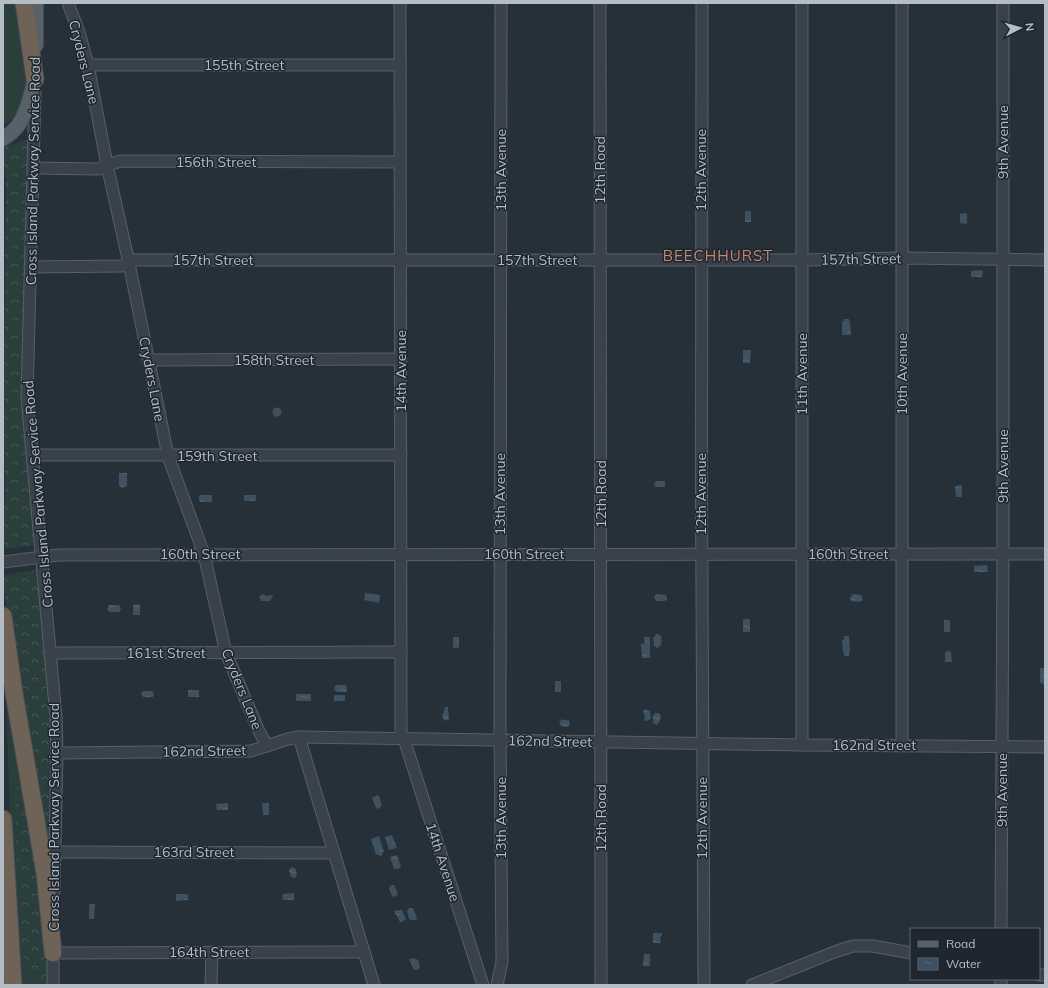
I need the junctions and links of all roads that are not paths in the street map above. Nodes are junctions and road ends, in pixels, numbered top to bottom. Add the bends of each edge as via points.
1 (24, 3) edge
2 (36, 3) edge
3 (68, 3) edge
4 (400, 3) edge
5 (501, 3) edge
6 (600, 3) edge
7 (702, 3) edge
8 (802, 3) edge
9 (902, 3) edge
10 (1003, 3) edge
11 (88, 65) junction
12 (400, 65) junction
13 (35, 79) junction
14 (3, 139) edge
15 (400, 162) junction
16 (107, 165) junction
17 (33, 168) junction
18 (902, 258) junction
19 (401, 260) junction
20 (501, 260) junction
21 (601, 260) junction
22 (701, 260) junction
23 (801, 260) junction
24 (1002, 260) junction
25 (1045, 260) edge
26 (129, 263) junction
27 (30, 267) junction
28 (148, 360) junction
29 (401, 360) junction
30 (401, 455) junction
31 (33, 456) junction
32 (168, 456) junction
33 (204, 554) junction
34 (401, 554) junction
35 (500, 554) junction
36 (601, 554) junction
37 (701, 554) junction
38 (802, 554) junction
39 (902, 554) junction
40 (1003, 554) junction
41 (1045, 554) edge
42 (42, 556) junction
43 (7, 561) edge
44 (3, 616) edge
45 (401, 652) junction
46 (51, 653) junction
47 (226, 653) junction
48 (299, 737) junction
49 (403, 738) junction
50 (500, 740) junction
51 (601, 741) junction
52 (702, 743) junction
53 (802, 745) junction
54 (266, 746) junction
55 (902, 746) junction
56 (1002, 746) junction
57 (1045, 747) edge
58 (57, 753) junction
59 (3, 819) edge
60 (54, 852) junction
61 (334, 853) junction
62 (1002, 928) edge
63 (212, 952) junction
64 (364, 952) junction
65 (53, 953) junction
66 (910, 954) edge
67 (758, 984) edge
68 (13, 985) edge
69 (53, 985) edge
70 (211, 985) edge
71 (374, 985) edge
72 (483, 985) edge
73 (498, 985) edge
74 (601, 985) edge
75 (704, 985) edge

1 - 13 highway
2 - 13 main road, Cross Island Parkway Service Road
3 - 11 street, Cryders Lane
4 - 12 street, 14th Avenue
5 - 20 street, 13th Avenue
6 - 21 street, 12th Road
7 - 22 street, 12th Avenue
8 - 23 street, 11th Avenue
9 - 18 street, 10th Avenue
10 - 24 street, 9th Avenue
11 - 12 street, 155th Street
11 - 16 street, Cryders Lane
12 - 15 street, 14th Avenue
13 - 14 main road via 21,121
13 - 17 street, Cross Island Parkway Service Road
15 - 16 street, 156th Street via 121,161
15 - 19 street, 14th Avenue
16 - 17 street, 156th Street via 99,169
16 - 26 street, Cryders Lane
17 - 27 street, Cross Island Parkway Service Road
18 - 23 street, 157th Street
18 - 24 street, 157th Street
18 - 39 street, 10th Avenue
19 - 20 street, 157th Street
19 - 26 street, 157th Street via 134,260
19 - 29 street, 14th Avenue
20 - 21 street, 157th Street
20 - 35 street, 13th Avenue
21 - 22 street, 157th Street
21 - 36 street, 12th Road
22 - 23 street, 157th Street
22 - 37 street, 12th Avenue
23 - 38 street, 11th Avenue
24 - 25 street, 157th Street
24 - 40 street, 9th Avenue
26 - 27 street, 157th Street via 122,266
26 - 28 street, Cryders Lane
27 - 31 street, Cross Island Parkway Service Road via 27,390
28 - 29 street, 158th Street
28 - 32 street, Cryders Lane
29 - 30 street, 14th Avenue
30 - 32 street, 159th Street
30 - 34 street, 14th Avenue
31 - 32 street, 159th Street
31 - 42 street, Cross Island Parkway Service Road
32 - 33 street, Cryders Lane
33 - 34 street, 160th Street
33 - 42 street, 160th Street
33 - 47 street, Cryders Lane
34 - 35 street, 160th Street
34 - 45 street, 14th Avenue
35 - 36 street, 160th Street
35 - 50 street, 13th Avenue
36 - 37 street, 160th Street
36 - 51 street, 12th Road
37 - 38 street, 160th Street
37 - 52 street, 12th Avenue
38 - 39 street, 160th Street
38 - 53 street, 11th Avenue
39 - 40 street, 160th Street
39 - 55 street, 10th Avenue
40 - 41 street, 160th Street
40 - 56 street, 9th Avenue
42 - 43 street, 160th Street
42 - 46 street, Cross Island Parkway Service Road
44 - 65 highway via 44,869
45 - 47 street, 161st Street
45 - 49 street, 14th Avenue
46 - 47 street, 161st Street
46 - 58 street, Cross Island Parkway Service Road
47 - 54 street, Cryders Lane
48 - 49 street, 162nd Street
48 - 54 street, 162nd Street
48 - 61 street
49 - 50 street, 162nd Street
49 - 72 street, 14th Avenue
50 - 51 street, 162nd Street
50 - 73 street, 13th Avenue via 502,962
51 - 52 street, 162nd Street
51 - 74 street, 12th Road
52 - 53 street, 162nd Street
52 - 75 street, 12th Avenue
53 - 55 street, 162nd Street
54 - 58 street, 162nd Street via 251,751
55 - 56 street, 162nd Street
56 - 57 street, 162nd Street
56 - 62 street, 9th Avenue
58 - 60 street, Cross Island Parkway Service Road
59 - 68 highway
60 - 61 street, 163rd Street
60 - 65 street, Cross Island Parkway Service Road
61 - 64 street
63 - 64 street, 164th Street
63 - 65 street, 164th Street
63 - 70 street
64 - 71 street
65 - 69 street, Cross Island Parkway Service Road
66 - 67 street via 873,946 853,946

